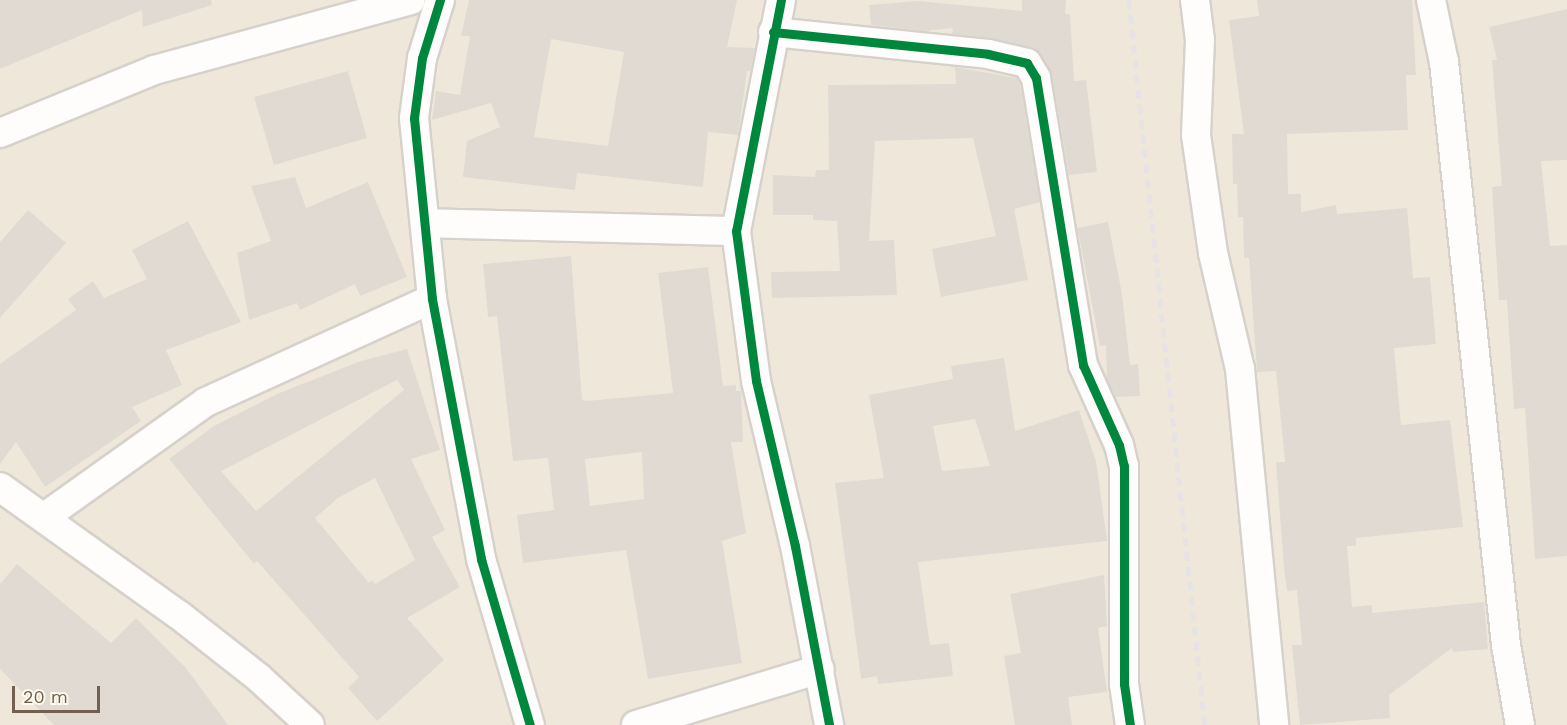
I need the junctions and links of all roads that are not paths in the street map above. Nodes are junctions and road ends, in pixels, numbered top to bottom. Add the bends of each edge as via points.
1 (411, 0) edge
2 (440, 0) edge
3 (781, 0) edge
4 (1195, 0) edge
5 (1431, 0) edge
6 (773, 32) junction
7 (0, 133) edge
8 (425, 223) junction
9 (736, 231) junction
10 (432, 299) junction
11 (0, 487) edge
12 (46, 516) junction
13 (820, 669) junction
14 (310, 725) edge
15 (530, 725) edge
16 (636, 725) edge
17 (829, 725) edge
18 (1130, 725) edge
19 (1274, 725) edge
20 (1520, 725) edge

1 - 7 street via 154,70
2 - 8 street via 422,58 414,117
3 - 6 street
4 - 19 street via 1200,40 1196,135 1213,253 1240,369
5 - 20 street via 1444,62 1506,645
6 - 9 street
6 - 18 street via 988,54 1027,63 1036,78 1083,365 1119,445 1124,466 1124,684
8 - 9 street
8 - 10 street
9 - 13 street via 756,381
10 - 12 street via 206,402
10 - 15 street via 481,559
11 - 12 street
12 - 14 street via 206,636
13 - 16 street
13 - 17 street

